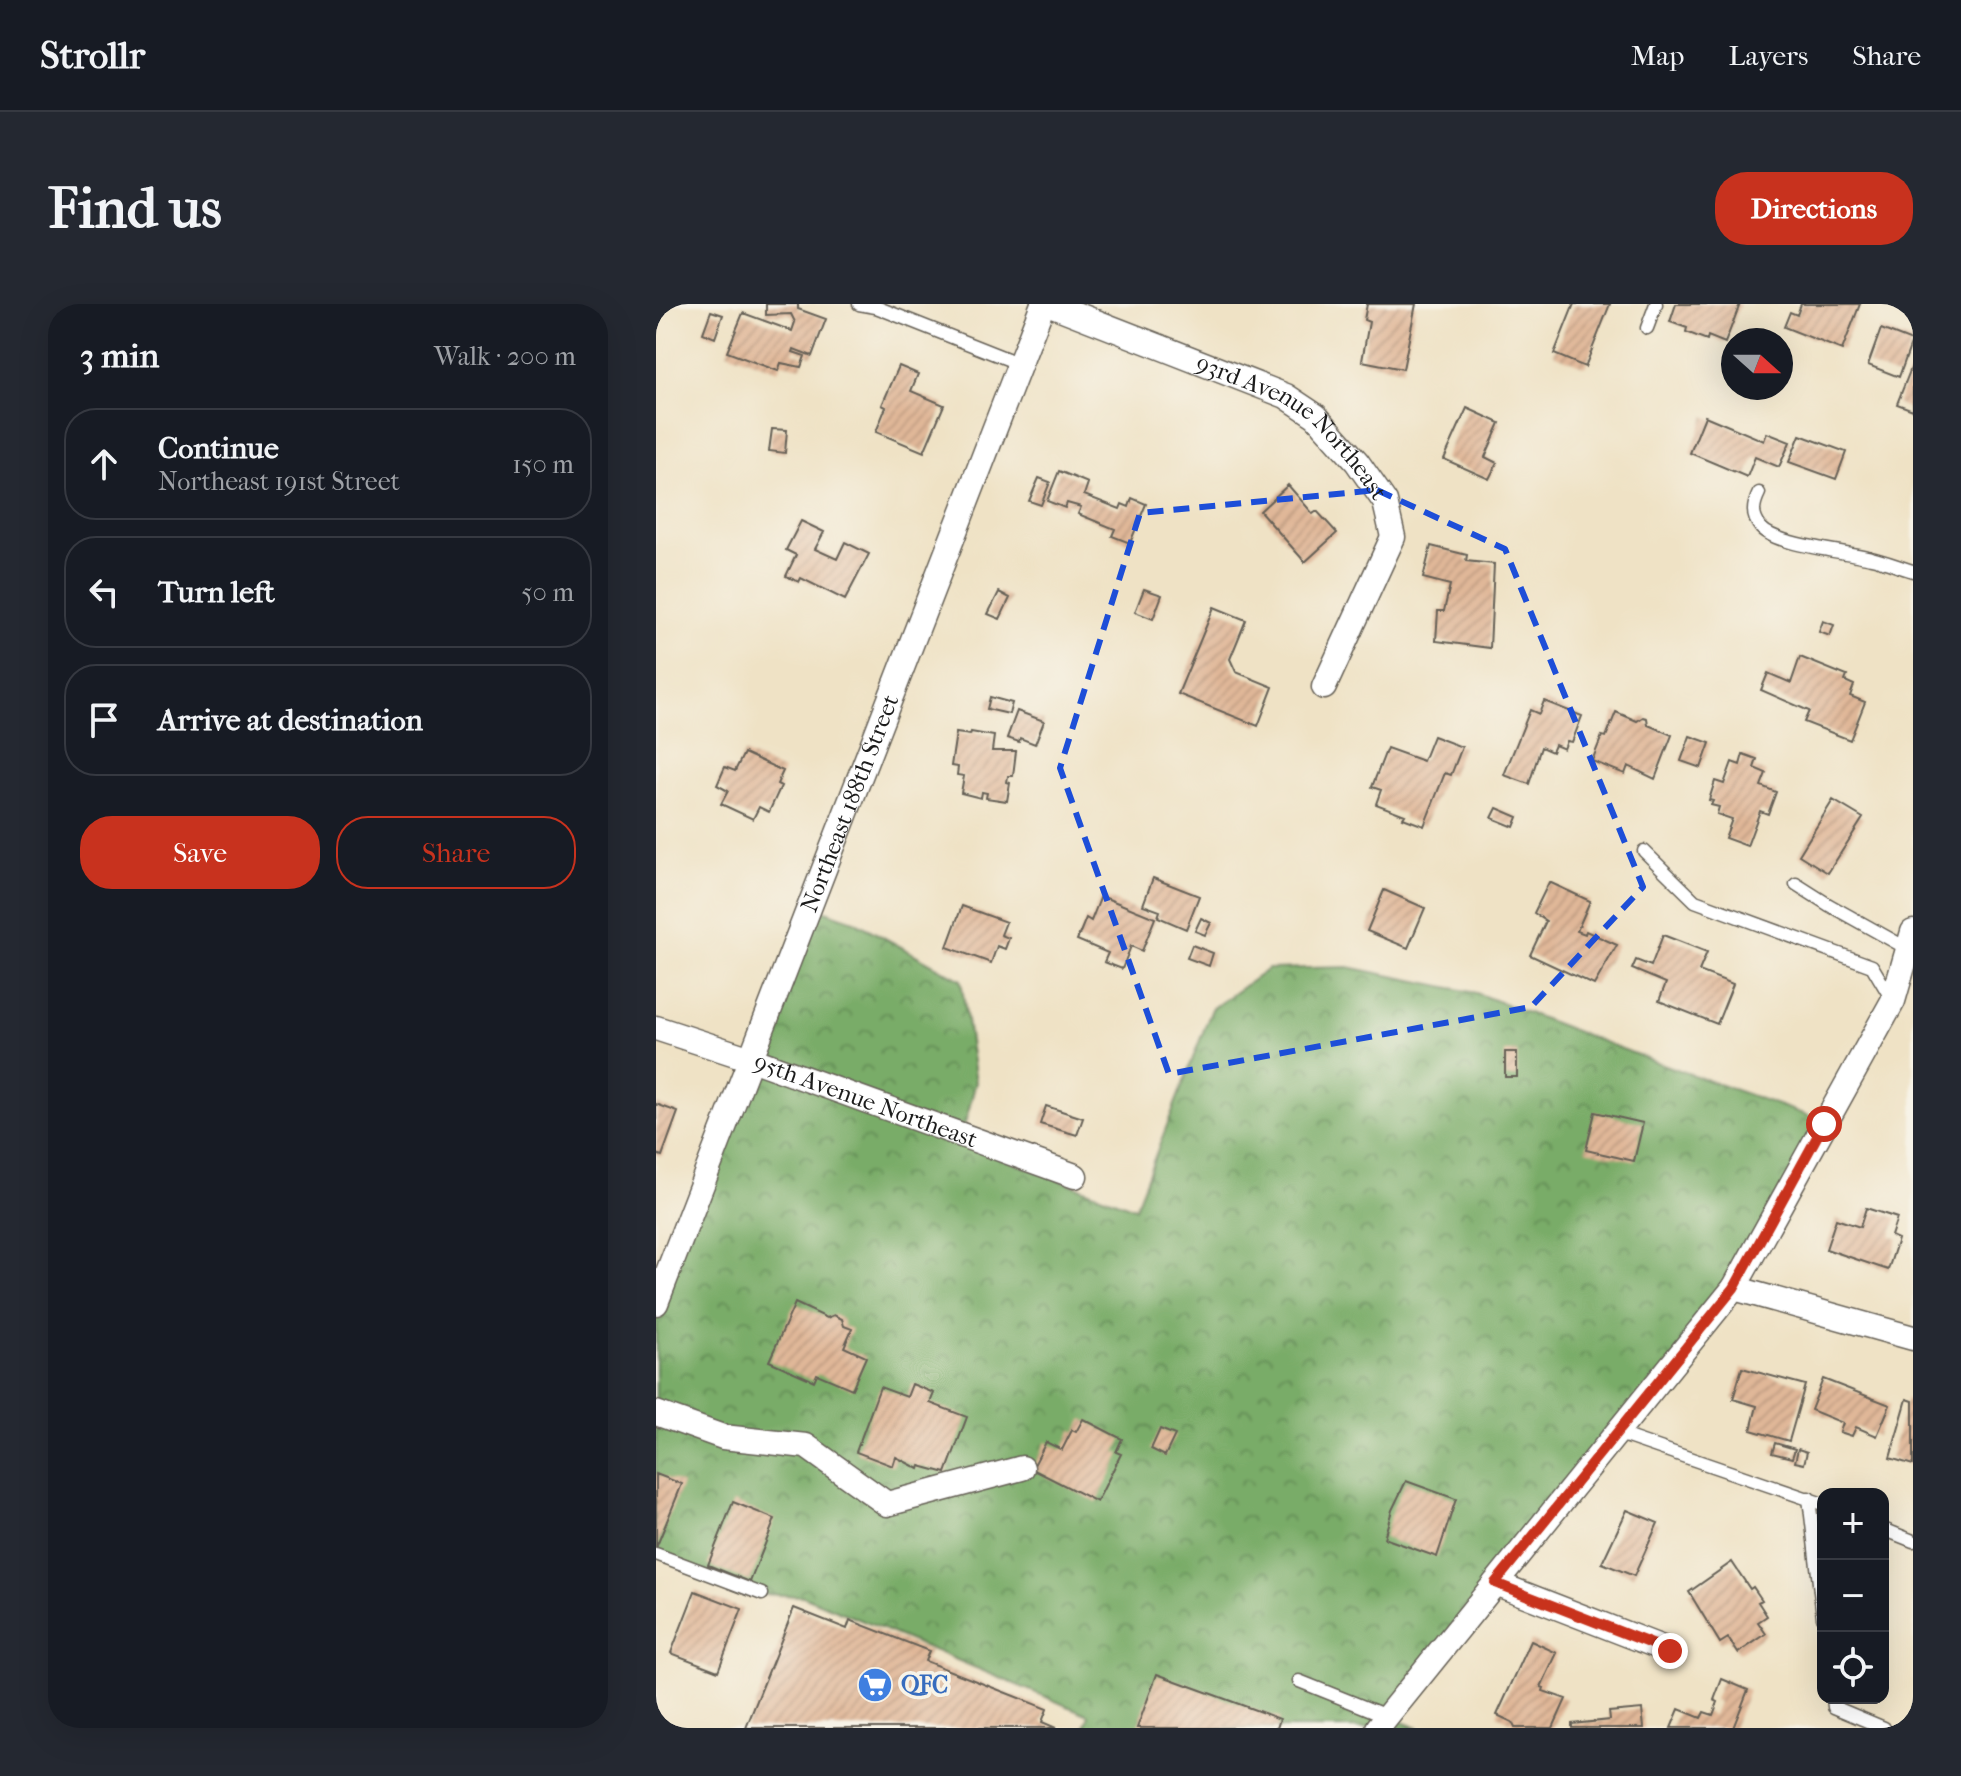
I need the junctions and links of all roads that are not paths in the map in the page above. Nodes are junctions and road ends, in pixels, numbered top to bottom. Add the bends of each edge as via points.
1 (859, 304) edge
2 (1043, 304) edge
3 (1050, 304) edge
4 (1656, 304) edge
5 (1647, 328) dead end
6 (1020, 364) junction
7 (1759, 493) dead end
8 (1913, 571) edge
9 (1324, 687) dead end
10 (1644, 851) dead end
11 (1796, 884) dead end
12 (1911, 940) edge
13 (1903, 1002) edge
14 (656, 1028) edge
15 (751, 1059) junction
16 (1075, 1176) dead end
17 (1734, 1288) junction
18 (656, 1303) edge
19 (1913, 1338) edge
20 (656, 1413) edge
21 (1616, 1433) junction
22 (1022, 1468) dead end
23 (1809, 1498) junction
24 (1817, 1501) edge
25 (1889, 1531) edge
26 (1913, 1541) edge
27 (656, 1554) edge
28 (1817, 1566) edge
29 (1495, 1583) junction
30 (762, 1594) dead end
31 (1670, 1651) dead end
32 (1299, 1681) dead end
33 (1834, 1704) edge
34 (1384, 1722) edge
35 (1884, 1728) edge

1 - 6 lane
2 - 6 street, Northeast 188th Street
3 - 9 street, 93rd Avenue Northeast via 1286,396 1316,416 1357,462 1385,502 1393,537
4 - 5 lane
6 - 15 street, Northeast 188th Street
7 - 8 lane via 1753,506 1762,530 1794,543
10 - 13 lane via 1695,901 1872,966
11 - 12 lane via 1829,905
12 - 13 street
13 - 17 street
14 - 15 street, 95th Avenue Northeast
15 - 16 street, 95th Avenue Northeast
15 - 18 street, Northeast 188th Street
17 - 19 street
17 - 21 street
20 - 22 street via 723,1437 806,1446 887,1504
21 - 23 lane
21 - 29 street
23 - 24 lane
23 - 28 lane
25 - 26 lane
27 - 30 lane
29 - 31 street
29 - 34 street
32 - 34 lane
33 - 35 lane

